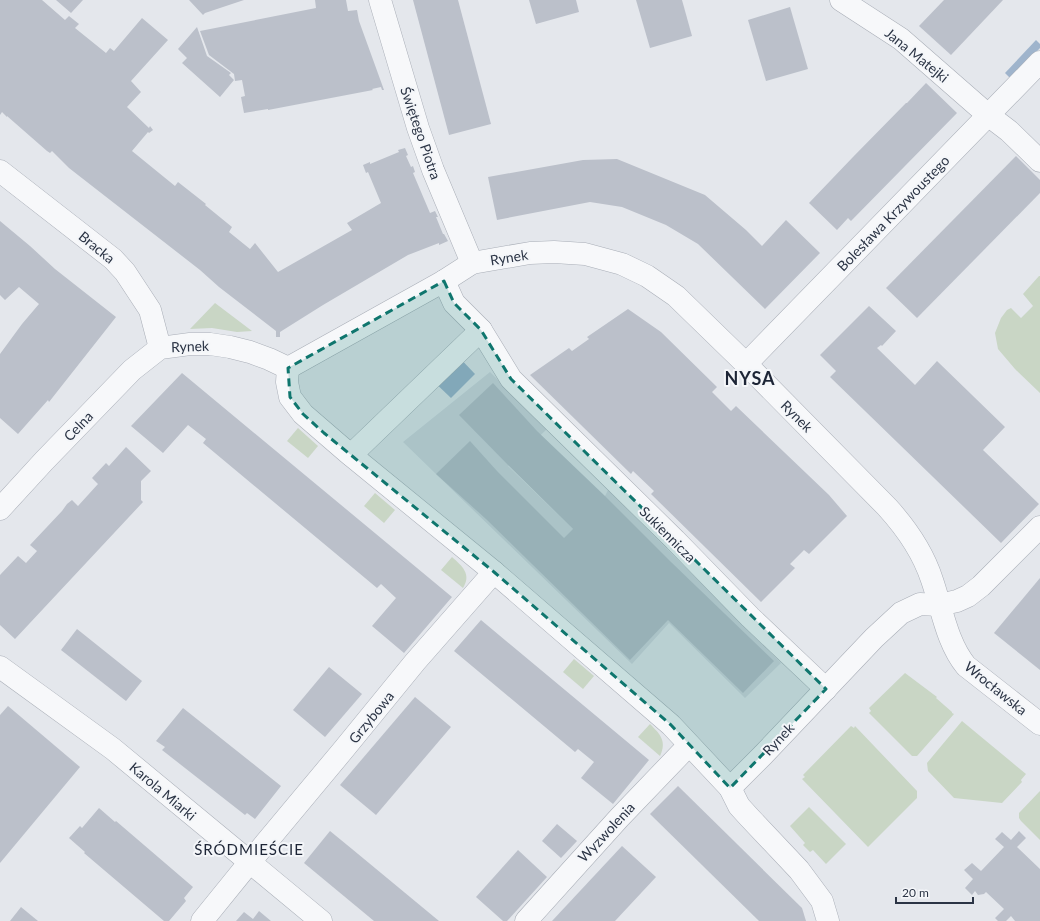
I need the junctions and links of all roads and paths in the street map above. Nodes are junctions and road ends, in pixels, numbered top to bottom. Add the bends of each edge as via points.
1 (380, 0) edge
2 (841, 0) edge
3 (1040, 62) edge
4 (988, 115) junction
5 (1040, 161) edge
6 (0, 171) edge
7 (472, 263) junction
8 (444, 281) junction
9 (481, 330) junction
10 (160, 348) junction
11 (746, 364) junction
12 (288, 368) junction
13 (351, 455) junction
14 (0, 509) edge
15 (1040, 527) edge
16 (494, 572) junction
17 (939, 604) junction
18 (0, 668) edge
19 (826, 689) junction
20 (1040, 724) edge
21 (689, 745) junction
22 (730, 788) junction
23 (249, 863) junction
24 (202, 921) edge
25 (321, 921) edge
26 (526, 921) edge
27 (828, 921) edge

1 - 7 street, Świętego Piotra via 418,128
2 - 4 street, Jana Matejki via 901,39
3 - 4 street, Bolesława Krzywoustego
4 - 5 street, Jana Matejki
4 - 11 street, Bolesława Krzywoustego
6 - 10 street, Bracka via 117,263 150,310
7 - 8 street, Rynek
7 - 11 street, Rynek via 554,252 584,254 622,264 648,276 676,296
8 - 9 street, Sukiennicza via 454,303
8 - 12 street, Rynek
9 - 13 street
9 - 19 street, Sukiennicza via 511,379
10 - 12 street, Rynek via 190,344 230,347 250,352
10 - 14 street, Celna via 132,370
11 - 17 street, Rynek via 902,524 926,563
12 - 13 street via 290,397 303,414
13 - 16 street
15 - 17 street via 968,596 957,602
16 - 21 street via 671,725
16 - 23 street, Grzybowa via 415,662
17 - 19 street, Rynek via 920,604 901,613
17 - 20 street, Wrocławska via 949,635 966,666
18 - 23 street, Karola Miarki via 113,749
19 - 22 street, Rynek
21 - 22 street
21 - 26 street, Wyzwolenia via 613,824
22 - 27 street via 739,806 799,870 822,901
23 - 24 street, Grzybowa
23 - 25 street, Karola Miarki

